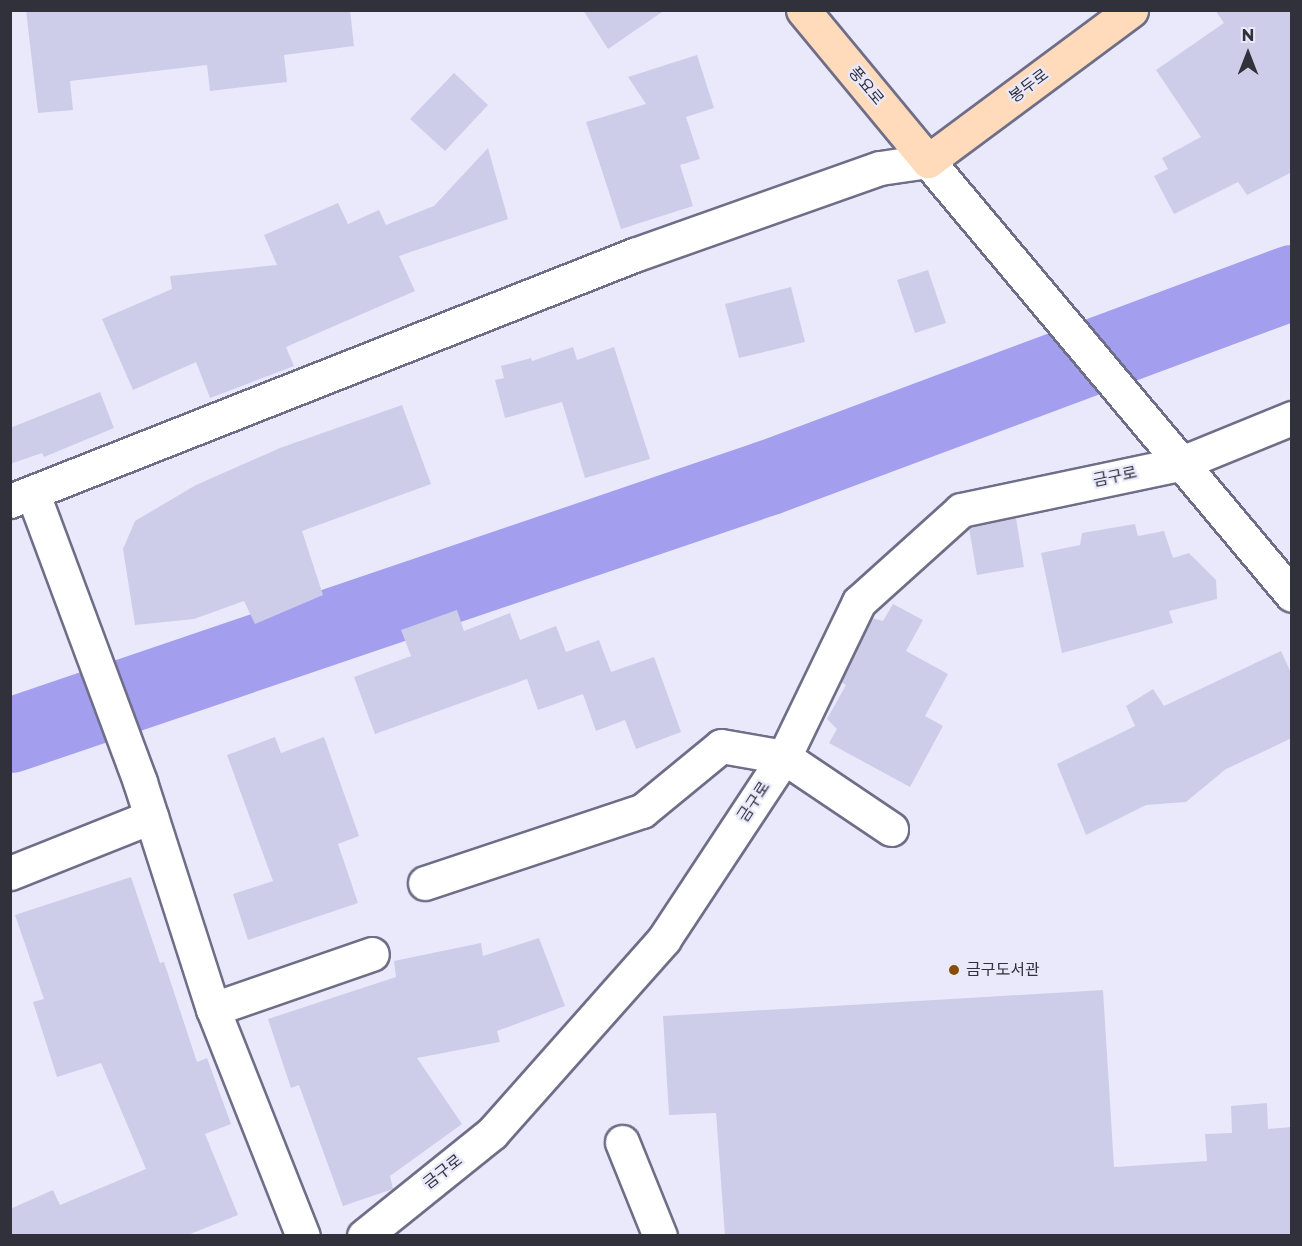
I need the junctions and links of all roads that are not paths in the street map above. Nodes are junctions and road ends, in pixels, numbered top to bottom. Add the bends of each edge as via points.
1 (803, 10) edge
2 (1131, 10) edge
3 (928, 161) junction
4 (1292, 418) edge
5 (1173, 454) junction
6 (22, 498) edge
7 (1292, 595) edge
8 (784, 757) junction
9 (151, 817) junction
10 (891, 829) dead end
11 (10, 873) edge
12 (425, 883) dead end
13 (372, 954) dead end
14 (213, 1009) junction
15 (622, 1142) dead end
16 (303, 1236) edge
17 (364, 1236) edge
18 (660, 1236) edge

1 - 3 main road, 풍요로
2 - 3 main road, 봉두로
3 - 5 street
3 - 6 street via 880,168 634,255
4 - 5 street, 금구로
5 - 7 street
5 - 8 street, 금구로 via 961,510 859,602
6 - 9 street via 99,674
8 - 10 street
8 - 12 street via 721,746 642,811
8 - 17 street, 금구로 via 664,939 492,1133
9 - 11 street
9 - 14 street
13 - 14 street
14 - 16 street
15 - 18 street

